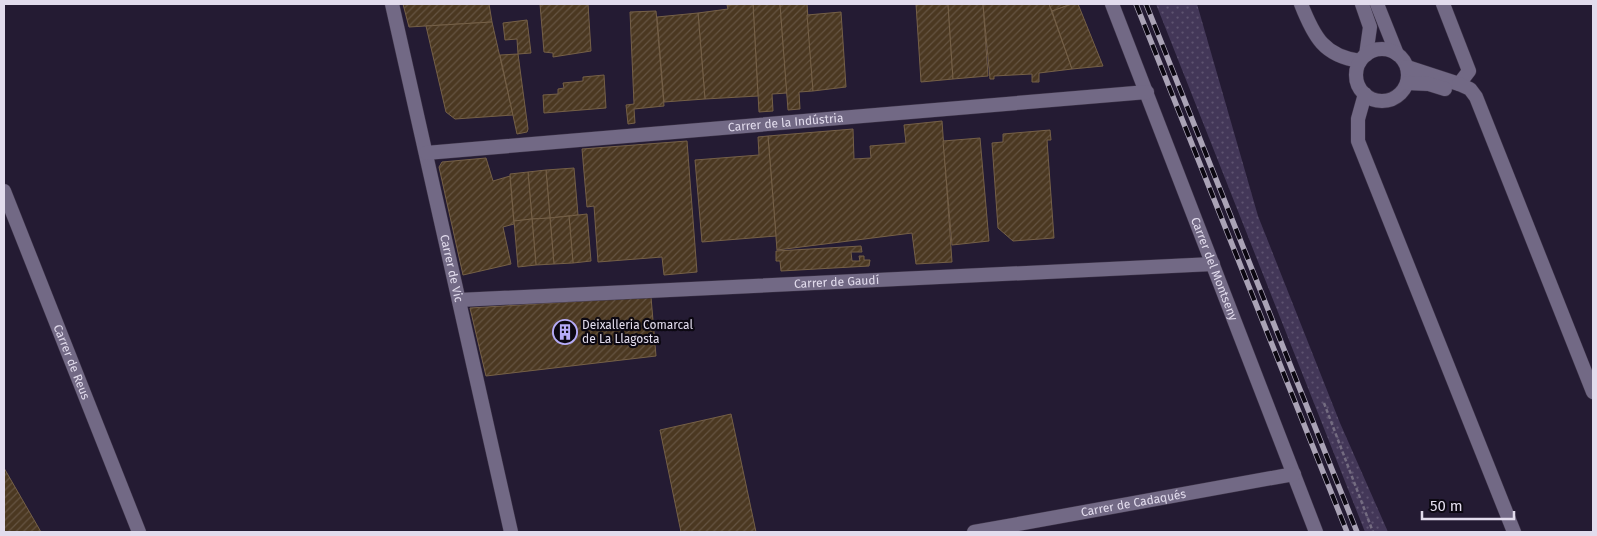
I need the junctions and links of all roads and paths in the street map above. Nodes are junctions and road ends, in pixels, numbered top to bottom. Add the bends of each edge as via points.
1 (392, 4) edge
2 (1112, 4) edge
3 (1301, 4) edge
4 (1362, 4) edge
5 (1377, 4) edge
6 (1443, 4) edge
7 (1397, 54) junction
8 (1363, 58) junction
9 (1407, 67) junction
10 (1407, 83) junction
11 (1459, 84) junction
12 (1147, 92) junction
13 (1365, 94) junction
14 (1476, 97) junction
15 (426, 152) junction
16 (4, 191) edge
17 (1213, 264) junction
18 (459, 300) junction
19 (1593, 392) edge
20 (1324, 403) dead end
21 (1294, 474) junction
22 (139, 532) edge
23 (511, 532) edge
24 (974, 532) edge
25 (1316, 532) edge
26 (1373, 532) edge
27 (1514, 532) edge

1 - 15 street, Carrer de Vic
2 - 12 street, Carrer del Montseny
3 - 8 street via 1318,38 1331,54 1345,59
4 - 8 street via 1370,27
5 - 7 street
6 - 11 street via 1469,71
7 - 8 street via 1382,49
7 - 9 street
8 - 13 street via 1357,79
9 - 10 street
9 - 11 street
10 - 13 street via 1398,96 1390,100 1373,99
10 - 14 street via 1429,84
11 - 14 street via 1470,88
12 - 15 street, Carrer de la Indústria
12 - 17 street, Carrer del Montseny
13 - 27 street via 1358,120 1358,141
14 - 19 street
15 - 18 street, Carrer de Vic
16 - 22 street, Carrer de Reus
17 - 18 street, Carrer de Gaudí
17 - 21 street, Carrer del Montseny
18 - 23 street, Carrer de Vic
20 - 26 path
21 - 24 street, Carrer de Cadaqués
21 - 25 street, Carrer del Montseny

